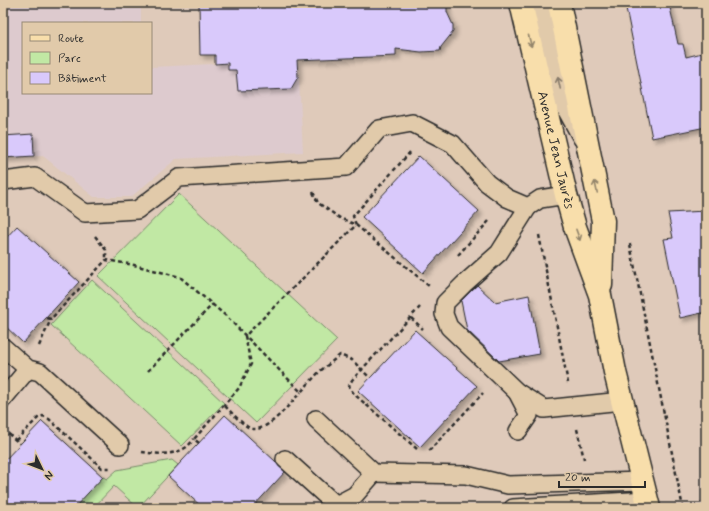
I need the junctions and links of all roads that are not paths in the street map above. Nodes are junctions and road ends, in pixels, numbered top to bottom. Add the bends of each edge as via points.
1 (521, 3) edge
2 (542, 3) edge
3 (559, 3) edge
4 (587, 143) junction
5 (3, 181) edge
6 (566, 195) junction
7 (534, 203) junction
8 (600, 295) junction
9 (3, 347) edge
10 (28, 369) junction
11 (517, 392) junction
12 (3, 399) edge
13 (622, 401) junction
14 (316, 419) dead end
15 (518, 431) dead end
16 (126, 448) road end
17 (285, 459) dead end
18 (374, 473) junction
19 (646, 496) edge
20 (513, 508) edge

1 -> 6 main road, Avenue Jean Jaurès
4 -> 2 street via 561,95
3 - 4 main road, Avenue Jean Jaurès
8 -> 4 main road, Avenue Jean Jaurès via 603,221
5 - 7 lane via 35,177 85,213 137,210 179,178 346,167 379,129 412,123 452,144 488,183 507,198
6 - 7 lane
6 -> 8 main road, Avenue Jean Jaurès
7 - 11 lane via 499,253 445,303 444,314 449,327
8 - 13 main road, Avenue Jean Jaurès
9 - 10 lane
10 - 12 lane
10 - 16 lane via 40,372
11 - 13 lane via 544,409
11 - 15 lane via 529,415
13 - 19 main road, Avenue Jean Jaurès
14 - 18 lane
17 - 18 lane via 336,505 355,495
18 - 19 lane via 466,475 508,485 590,483
19 - 20 lane

